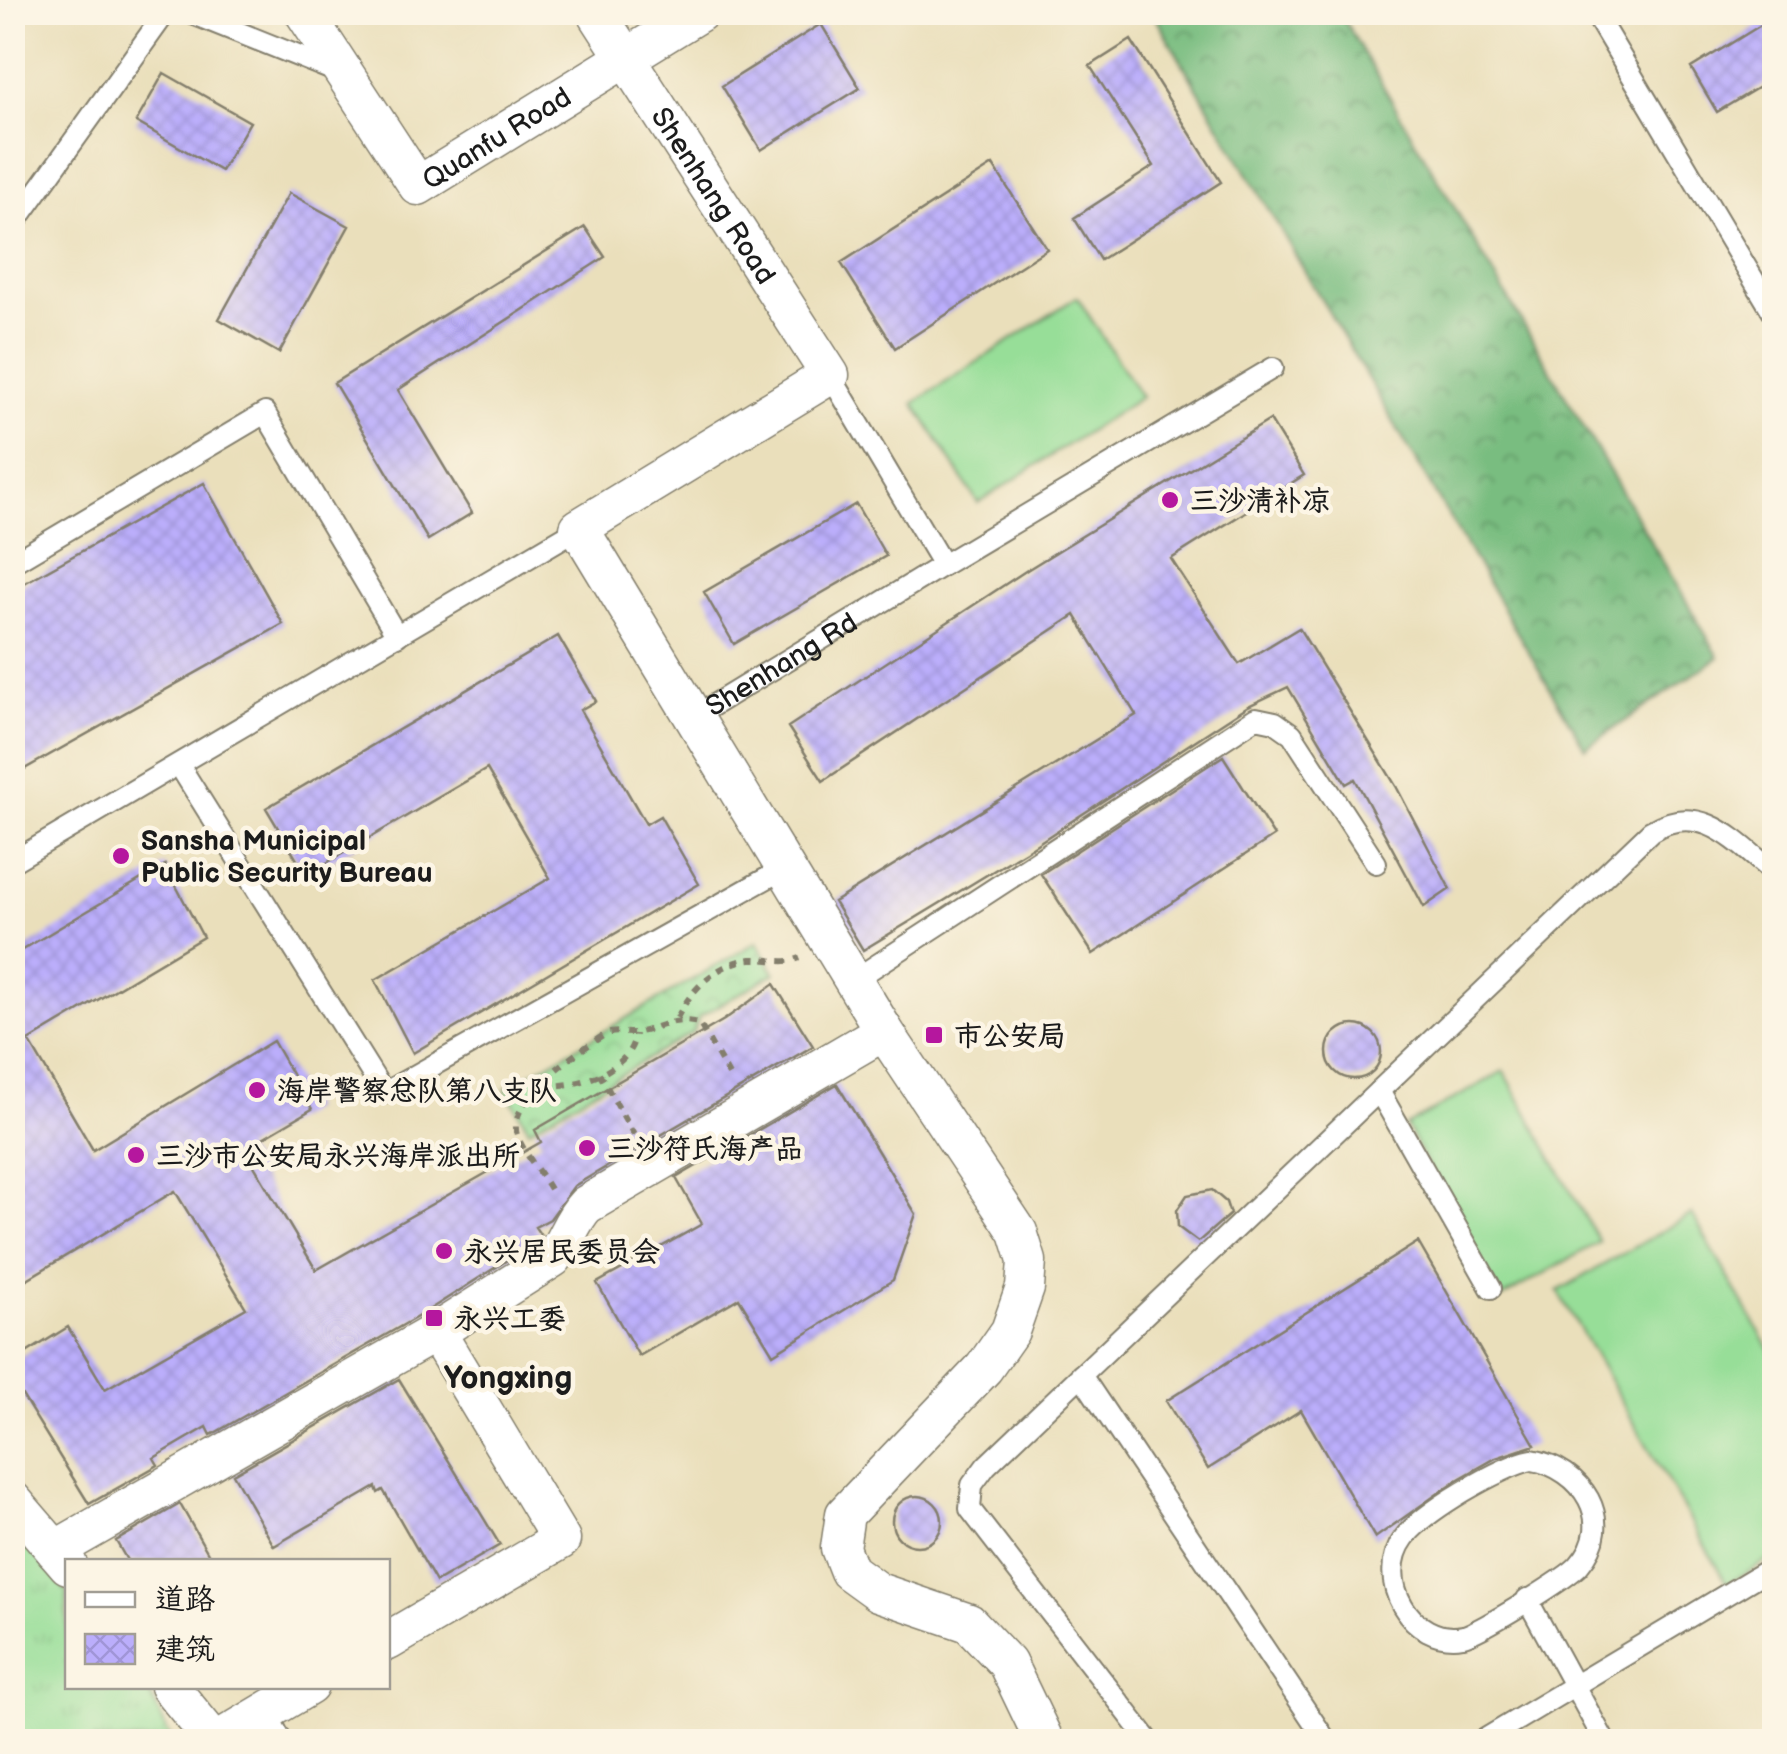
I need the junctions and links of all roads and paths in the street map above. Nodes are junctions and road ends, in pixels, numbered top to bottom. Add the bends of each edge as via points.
1 (166, 12) edge
2 (188, 12) edge
3 (304, 12) edge
4 (596, 12) edge
5 (700, 12) edge
6 (1594, 12) edge
7 (626, 59) junction
8 (347, 76) junction
9 (12, 227) edge
10 (1774, 314) edge
11 (1274, 368) dead end
12 (830, 376) junction
13 (579, 528) junction
14 (12, 564) edge
15 (944, 564) junction
16 (397, 636) junction
17 (694, 717) junction
18 (179, 765) junction
19 (12, 862) edge
20 (1376, 863) dead end
21 (785, 868) junction
22 (1774, 872) edge
23 (831, 943) junction
24 (854, 980) junction
25 (677, 1018) junction
26 (884, 1031) junction
27 (635, 1034) junction
28 (600, 1073) junction
29 (543, 1085) junction
30 (1379, 1092) junction
31 (749, 1110) junction
32 (652, 1167) junction
33 (570, 1221) junction
34 (1491, 1288) dead end
35 (436, 1332) junction
36 (1081, 1375) junction
37 (12, 1500) edge
38 (61, 1558) edge
39 (1774, 1566) edge
40 (1527, 1600) junction
41 (390, 1640) edge
42 (1574, 1685) junction
43 (171, 1689) edge
44 (306, 1689) edge
45 (274, 1727) edge
46 (215, 1742) edge
47 (1045, 1742) edge
48 (1150, 1742) edge
49 (1327, 1742) edge
50 (1480, 1742) edge
51 (1605, 1742) edge

1 - 9 lane
2 - 8 lane
3 - 8 street, Quanfu Road
4 - 7 street, Shenhang Road
5 - 7 street, Quanfu Road
6 - 10 lane
7 - 8 street, Quanfu Road via 418,186
7 - 12 street, Shenhang Road
11 - 15 lane, Shenhang Rd
12 - 13 street
12 - 15 lane
13 - 16 lane
13 - 17 street
14 - 16 lane via 265,412
15 - 17 lane, Shenhang Rd
16 - 18 lane
17 - 21 street, Shenhang Rd
18 - 19 lane
18 - 21 lane via 384,1093
20 - 24 lane via 1292,734 1256,718
21 - 23 street, Shenhang Rd
22 - 30 lane via 1720,830 1672,819
23 - 24 street, Shenhang Rd
23 - 25 path via 796,960 751,960 722,969 698,985
24 - 26 street, Shenhang Rd
25 - 27 path
25 - 31 path via 699,1023
26 - 31 street
26 - 47 street, Shenhang Rd via 1018,1232 1028,1261 1026,1288 1010,1332 984,1368 844,1514 840,1548 849,1571 878,1592 969,1623 1008,1663
27 - 28 path via 634,1046
27 - 29 path via 606,1034
28 - 29 path via 564,1088
28 - 32 path
29 - 33 path via 518,1112 518,1136
30 - 34 lane
30 - 36 lane
31 - 32 street
32 - 33 street
33 - 35 street via 553,1258
35 - 38 street
35 - 41 street via 561,1540
36 - 48 lane via 986,1466 972,1485 970,1510
36 - 49 lane
37 - 38 street
39 - 42 lane
40 - 40 lane via 1579,1566 1595,1528 1593,1507 1578,1481 1532,1460 1512,1464 1416,1524 1402,1540 1392,1580 1409,1617 1445,1636 1466,1636
40 - 42 lane
42 - 50 lane
42 - 51 lane
43 - 46 street
44 - 45 street
45 - 46 street

